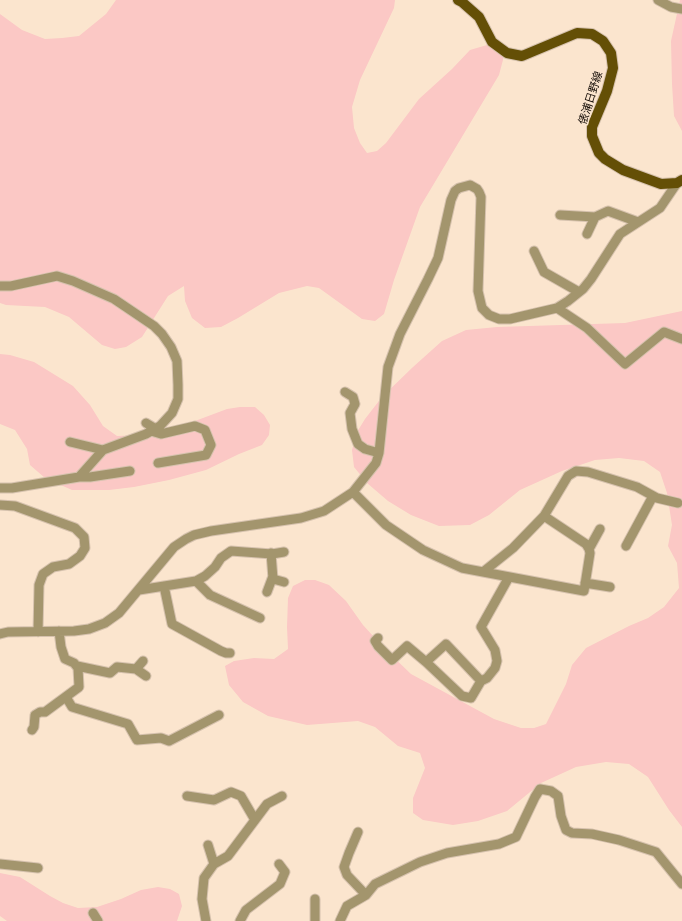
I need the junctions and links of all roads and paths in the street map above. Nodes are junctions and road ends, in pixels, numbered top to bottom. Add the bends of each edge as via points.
1 (458, 0) edge
2 (658, 0) edge
3 (682, 9) edge
4 (680, 181) edge
5 (560, 215) dead end
6 (595, 217) junction
7 (638, 222) junction
8 (587, 234) dead end
9 (534, 251) dead end
10 (0, 286) edge
11 (580, 292) junction
12 (557, 308) junction
13 (682, 339) edge
14 (345, 392) dead end
15 (146, 423) dead end
16 (154, 430) junction
17 (70, 442) dead end
18 (103, 450) junction
19 (379, 453) junction
20 (158, 463) dead end
21 (130, 471) dead end
22 (79, 477) junction
23 (0, 488) edge
24 (353, 492) junction
25 (653, 496) junction
26 (678, 503) dead end
27 (0, 505) edge
28 (544, 516) junction
29 (600, 529) dead end
30 (626, 546) dead end
31 (589, 549) junction
32 (284, 552) dead end
33 (271, 554) junction
34 (483, 572) junction
35 (273, 576) junction
36 (508, 577) junction
37 (196, 581) junction
38 (284, 582) dead end
39 (586, 583) junction
40 (164, 586) junction
41 (610, 587) dead end
42 (139, 590) junction
43 (267, 592) dead end
44 (260, 618) dead end
45 (59, 631) junction
46 (3, 632) edge
47 (38, 632) junction
48 (378, 638) dead end
49 (230, 653) dead end
50 (143, 661) dead end
51 (426, 662) junction
52 (76, 666) junction
53 (136, 669) junction
54 (146, 676) dead end
55 (481, 681) junction
56 (66, 697) junction
57 (219, 715) dead end
58 (32, 730) dead end
59 (187, 796) dead end
60 (282, 796) dead end
61 (255, 820) junction
62 (358, 832) dead end
63 (208, 845) dead end
64 (0, 864) edge
65 (214, 864) junction
66 (278, 864) dead end
67 (38, 868) dead end
68 (682, 884) edge
69 (366, 895) junction
70 (315, 900) dead end
71 (206, 921) edge
72 (240, 921) edge
73 (315, 921) edge
74 (340, 921) edge

1 - 4 main road, 俵浦日野線 via 479,17 492,42 507,53 522,56 577,33 592,34 603,41 611,53 613,68 607,91 592,127 592,136 599,153 623,170 661,184
2 - 3 street
4 - 7 street via 660,208
5 - 6 street
6 - 7 street via 608,211
6 - 8 street
7 - 11 street via 620,234
9 - 11 street via 544,272
10 - 16 street via 57,276 114,299 154,326 162,334 177,361 178,385 178,399 172,413
11 - 12 street
12 - 13 street via 587,328 625,364 664,332
12 - 19 street via 510,319 499,319 489,315 482,308 478,291 481,197 470,185 455,191 438,258 400,334 388,367
14 - 19 street via 353,397 355,404 350,413 352,429 358,444
15 - 16 street
16 - 18 street
16 - 20 street via 161,434 195,426 206,430 211,445 206,455
17 - 18 street
18 - 22 street
19 - 24 street via 376,463
21 - 22 street
22 - 23 street
24 - 34 street via 386,525 424,550 462,568
24 - 42 street via 324,511 301,518 194,535 174,547
25 - 26 street
25 - 28 street via 637,487 588,472 576,471 568,476
25 - 30 street
27 - 47 street via 15,506 75,528 84,537 85,548 80,556 69,564 53,567 43,574 39,585
28 - 31 street via 586,544
28 - 34 street via 513,548
29 - 31 street
31 - 39 street
32 - 33 street
33 - 35 street
33 - 37 street via 231,551 205,576
34 - 36 street
35 - 38 street via 274,579
35 - 43 street
36 - 39 street via 584,591
36 - 55 street via 481,627 495,650 497,661 495,668
37 - 40 street
37 - 44 street via 210,595
39 - 41 street
40 - 42 street
40 - 49 street via 172,624 221,652
42 - 45 street via 119,613 105,623 89,629
45 - 47 street
45 - 52 street via 65,659
46 - 47 street
48 - 51 street via 375,642 392,660 407,646
50 - 53 street
51 - 55 street via 446,644
51 - 55 street via 462,696 471,698
52 - 53 street via 110,673 117,667
52 - 56 street via 79,687
53 - 54 street
56 - 57 street via 72,707 128,724 137,740 161,738 169,741
56 - 58 street via 45,712 35,715
59 - 61 street via 214,800 230,792 241,796
60 - 61 street via 268,804
61 - 65 street via 228,856
62 - 69 street via 344,867 347,875
63 - 65 street
64 - 67 street
65 - 71 street via 204,878 202,899
66 - 72 street via 285,872 280,884 246,910
68 - 69 street via 656,852 619,840 566,830 558,796 551,791 540,790 516,837 499,844 447,853 420,862 375,884
69 - 74 street via 347,906
70 - 73 street

